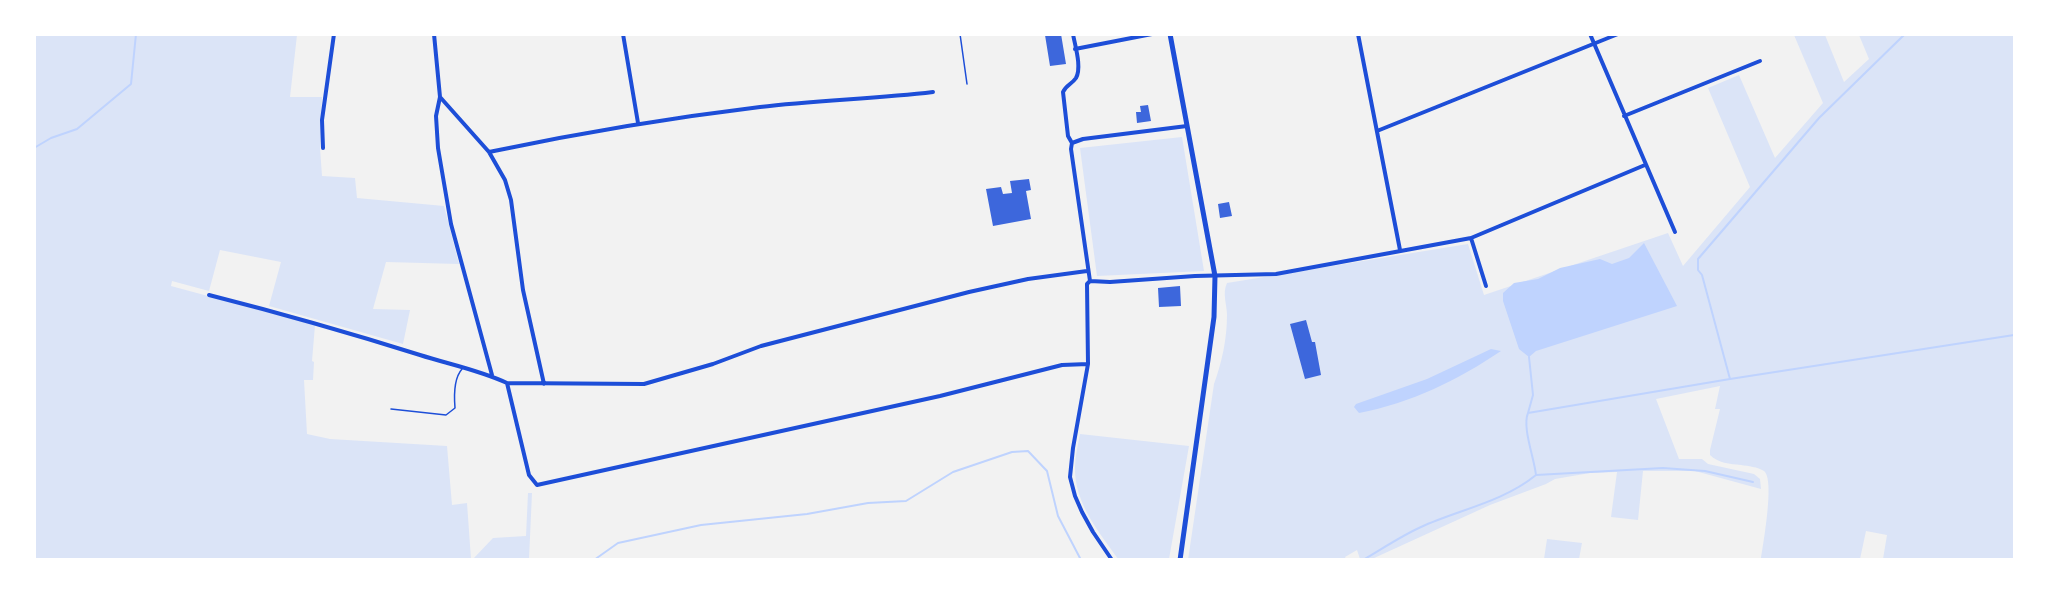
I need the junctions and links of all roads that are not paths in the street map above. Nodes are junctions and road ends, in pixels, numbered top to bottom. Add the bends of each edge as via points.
1 (334, 34) edge
2 (434, 34) edge
3 (623, 34) edge
4 (1073, 34) edge
5 (1152, 34) edge
6 (1170, 34) edge
7 (1358, 34) edge
8 (1590, 34) edge
9 (1618, 34) edge
10 (1594, 44) junction
11 (1076, 49) junction
12 (1760, 62) dead end
13 (933, 92) dead end
14 (440, 97) junction
15 (1624, 116) junction
16 (638, 123) junction
17 (1188, 126) junction
18 (1377, 131) junction
19 (1072, 143) junction
20 (323, 148) dead end
21 (489, 152) junction
22 (1645, 165) junction
23 (1675, 232) dead end
24 (1471, 238) junction
25 (1400, 250) junction
26 (1087, 271) junction
27 (1215, 276) junction
28 (1089, 281) junction
29 (1486, 286) dead end
30 (209, 295) dead end
31 (1088, 364) junction
32 (462, 369) junction
33 (493, 376) junction
34 (507, 383) junction
35 (544, 384) junction
36 (391, 409) dead end
37 (1112, 560) edge
38 (1180, 560) edge

1 - 20 street via 322,120
2 - 14 street
3 - 16 street
4 - 11 street
5 - 11 street
6 - 17 main road
7 - 18 street
8 - 10 street
9 - 10 street
10 - 15 street
10 - 18 street
11 - 19 street via 1078,75 1063,92
12 - 15 street
13 - 16 street via 760,107
14 - 21 street
14 - 33 street via 436,127 451,225
15 - 22 street
16 - 21 street
17 - 19 street
17 - 27 main road
18 - 25 street
19 - 26 street
21 - 35 street via 511,200 520,276
22 - 23 street
22 - 24 street
24 - 25 street
24 - 29 street
25 - 27 street via 1276,274
26 - 28 street
26 - 35 street via 969,292 771,343 644,384
27 - 28 street
27 - 38 main road via 1214,317
28 - 31 street
30 - 32 street via 310,321
31 - 34 street via 1062,365 537,485 529,475
31 - 37 street via 1070,477 1082,512
32 - 33 street
32 - 36 lane via 458,374 455,408 446,415
33 - 34 street
34 - 35 street

